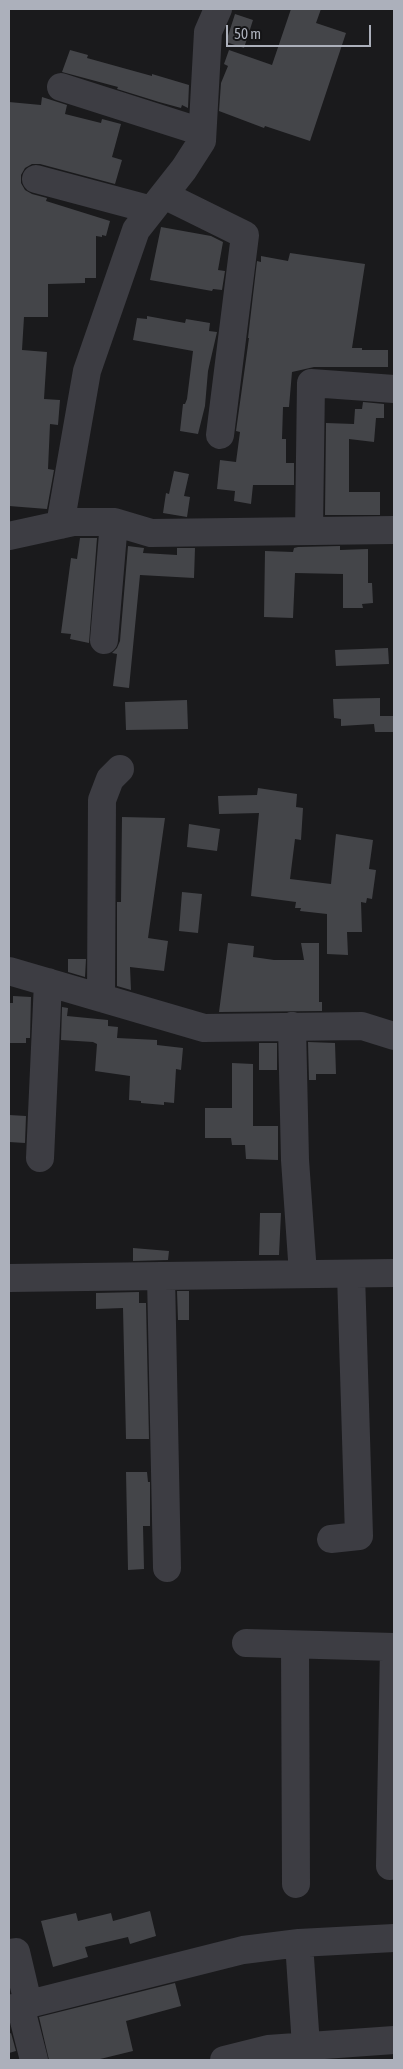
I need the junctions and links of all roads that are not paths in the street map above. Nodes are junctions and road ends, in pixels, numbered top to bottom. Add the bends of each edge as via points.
1 (218, 9) edge
2 (61, 87) dead end
3 (202, 132) junction
4 (36, 179) dead end
5 (158, 203) junction
6 (394, 389) edge
7 (220, 435) dead end
8 (114, 522) junction
9 (60, 525) junction
10 (394, 530) edge
11 (309, 531) junction
12 (9, 536) edge
13 (104, 640) dead end
14 (120, 769) dead end
15 (9, 971) edge
16 (48, 982) junction
17 (101, 998) junction
18 (292, 1026) junction
19 (394, 1036) edge
20 (40, 1158) dead end
21 (394, 1273) edge
22 (303, 1274) junction
23 (351, 1274) junction
24 (161, 1276) junction
25 (9, 1278) edge
26 (331, 1539) dead end
27 (167, 1568) dead end
28 (246, 1643) dead end
29 (296, 1645) junction
30 (394, 1647) edge
31 (390, 1866) dead end
32 (296, 1884) dead end
33 (394, 1938) edge
34 (299, 1943) junction
35 (9, 1953) edge
36 (19, 2005) edge
37 (394, 2040) edge
38 (306, 2046) junction
39 (34, 2060) edge
40 (224, 2060) edge

1 - 3 street via 208,32
2 - 3 street
3 - 5 street via 202,141
4 - 5 street
5 - 7 street via 245,235
5 - 9 street via 136,230 87,371
6 - 11 street via 311,383
8 - 9 street
8 - 11 street via 151,533
8 - 13 street
9 - 12 street
10 - 11 street
14 - 17 street via 110,780 102,800
15 - 16 street
16 - 17 street
16 - 20 street
17 - 18 street via 204,1028
18 - 19 street via 362,1026
18 - 22 street via 295,1160
21 - 23 street
22 - 23 street
22 - 24 street
23 - 26 street via 359,1536
24 - 25 street
24 - 27 street
28 - 29 street
29 - 30 street
29 - 32 street
30 - 31 street
33 - 34 street
34 - 36 street via 243,1950
34 - 38 street
35 - 36 street via 16,1952
36 - 39 street
37 - 38 street
38 - 40 street via 268,2049

